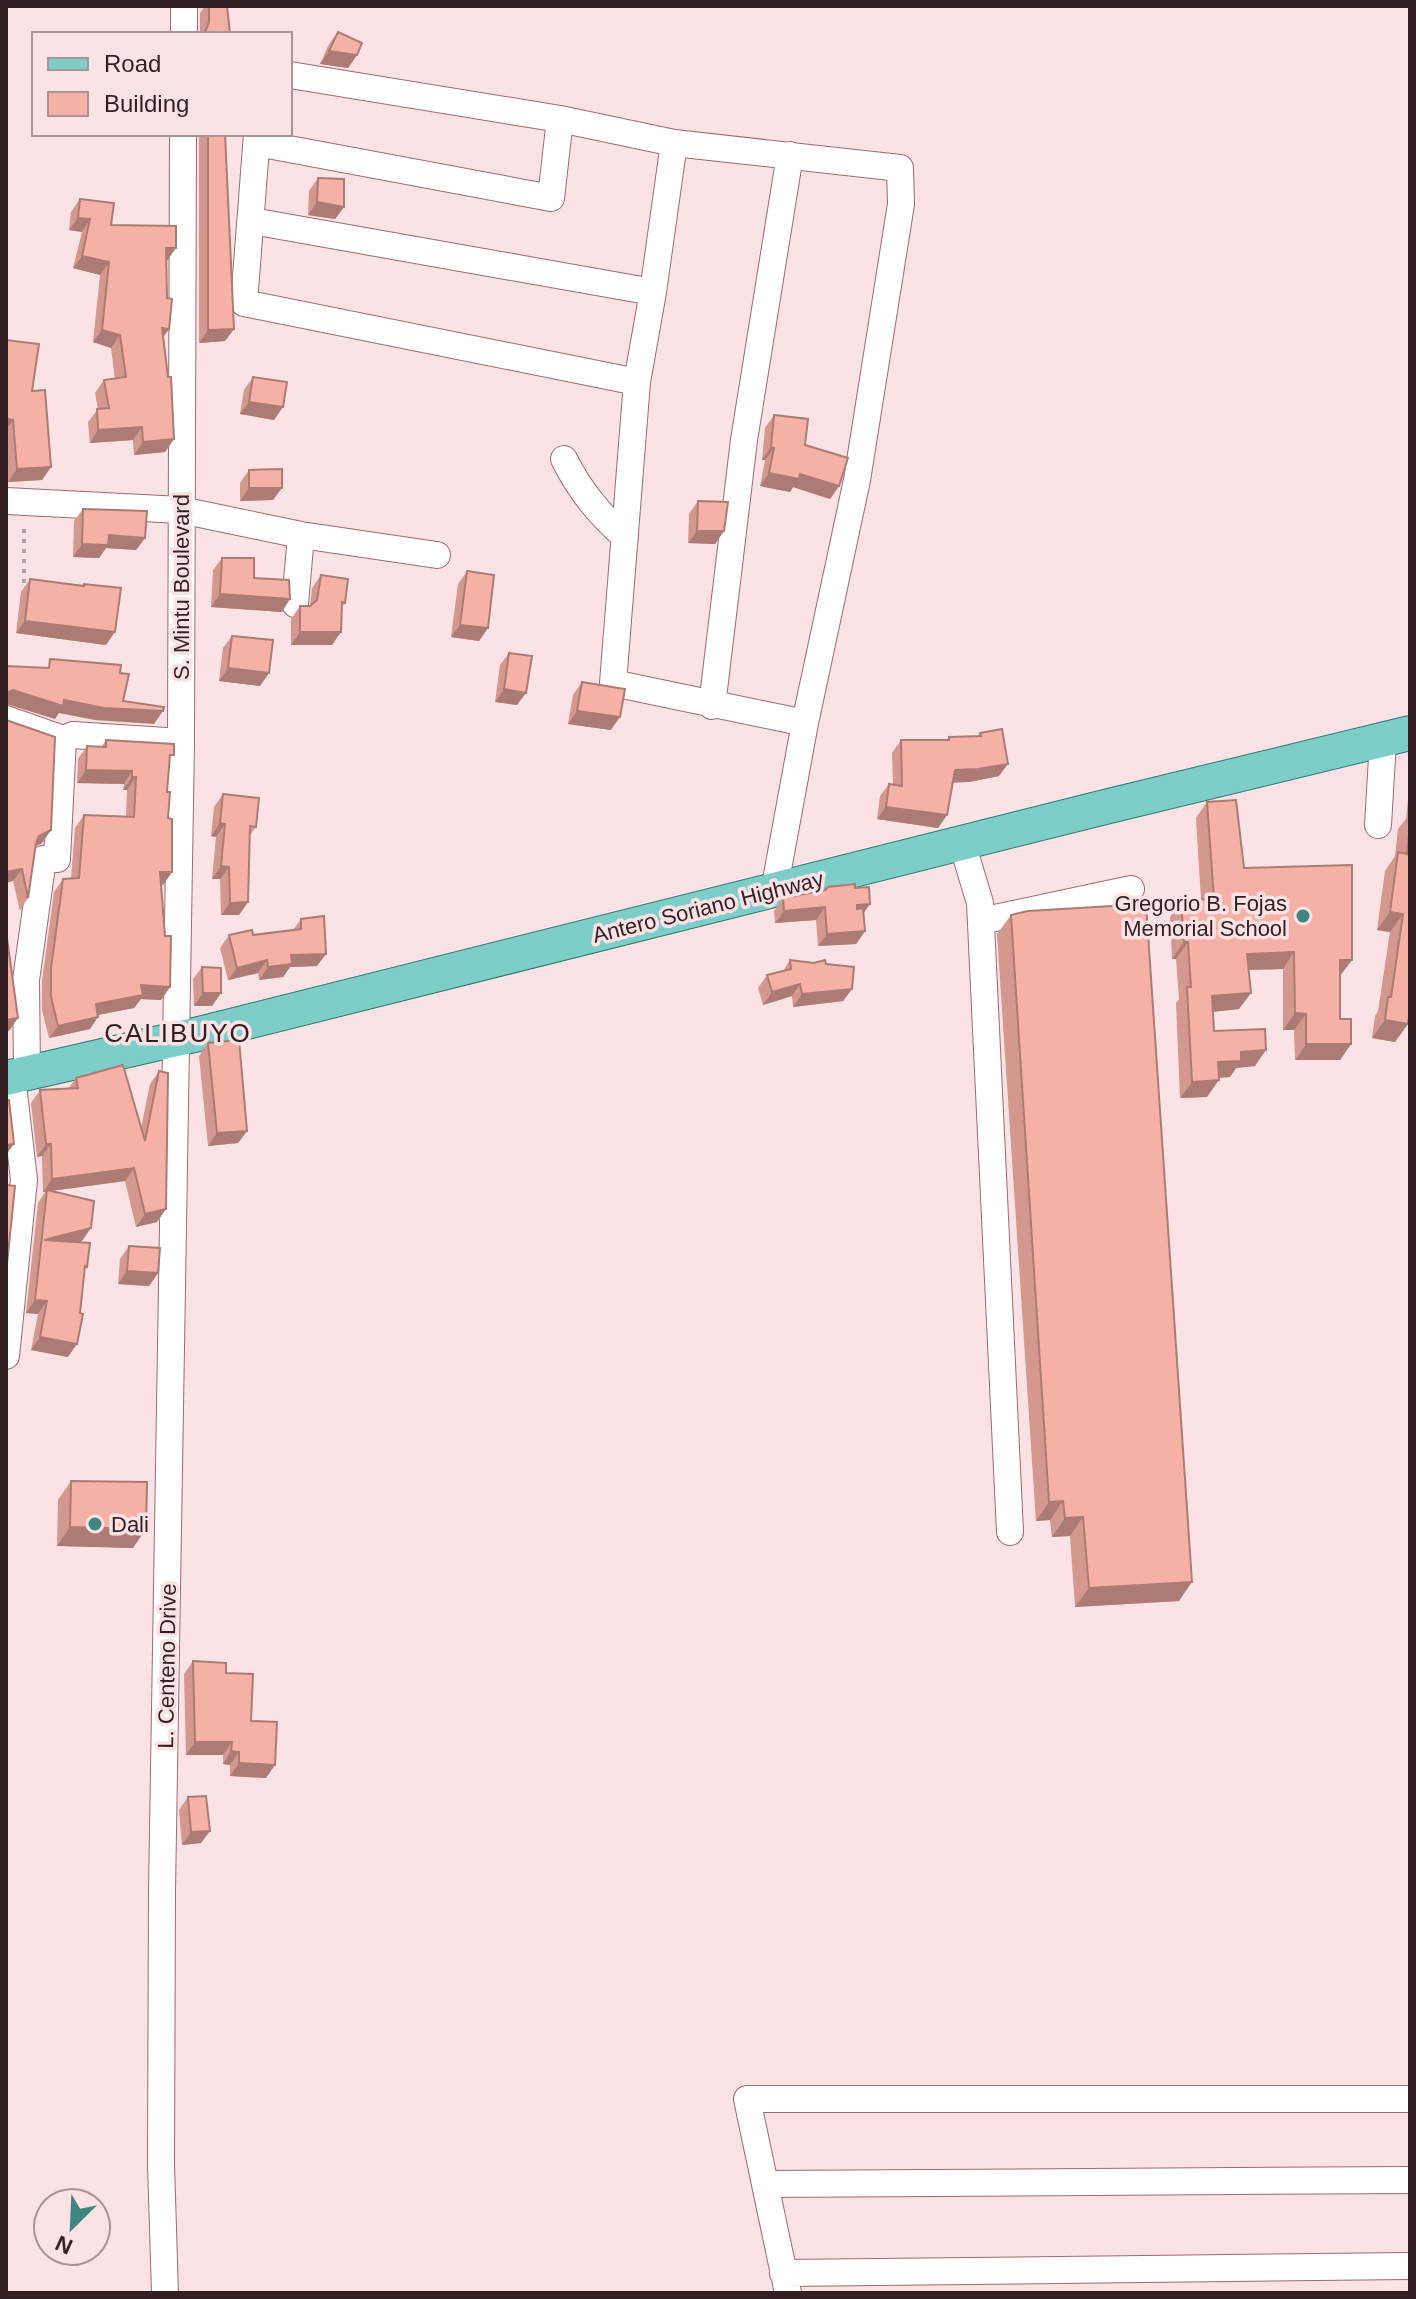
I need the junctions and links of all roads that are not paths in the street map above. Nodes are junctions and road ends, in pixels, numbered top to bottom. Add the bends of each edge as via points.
1 (184, 6) edge
2 (184, 32) edge
3 (292, 75) edge
4 (560, 119) junction
5 (183, 136) edge
6 (257, 139) edge
7 (674, 143) junction
8 (790, 155) junction
9 (252, 221) junction
10 (653, 292) junction
11 (637, 382) junction
12 (564, 459) dead end
13 (15, 502) edge
14 (181, 510) junction
15 (301, 535) junction
16 (625, 537) junction
17 (437, 555) dead end
18 (295, 604) dead end
19 (712, 706) junction
20 (6, 719) edge
21 (805, 723) junction
22 (1397, 737) edge
23 (63, 739) junction
24 (181, 742) junction
25 (1378, 825) dead end
26 (962, 843) junction
27 (1131, 889) dead end
28 (774, 891) junction
29 (981, 921) junction
30 (176, 1040) junction
31 (15, 1075) edge
32 (6, 1356) edge
33 (1010, 1532) dead end
34 (1410, 2099) edge
35 (1410, 2180) edge
36 (765, 2184) junction
37 (1410, 2266) edge
38 (786, 2283) edge
39 (165, 2293) edge

1 - 2 street
3 - 4 street
4 - 6 street via 551,198
4 - 7 street
5 - 14 street, S. Mintu Boulevard
6 - 9 street
7 - 8 street
7 - 10 street
8 - 19 street via 744,440
8 - 21 street via 900,168 901,204 857,480
9 - 10 street
9 - 11 street via 244,303
10 - 11 street
11 - 16 street
12 - 16 street via 598,513
13 - 14 street
14 - 15 street
14 - 24 street, S. Mintu Boulevard
15 - 17 street
15 - 18 street
16 - 19 street via 613,683
19 - 21 street
20 - 23 street
21 - 28 street
22 - 25 street
22 - 26 main road, Antero Soriano Highway
23 - 24 street via 73,735
23 - 31 street via 57,859 43,859
24 - 30 street, S. Mintu Boulevard
26 - 28 main road, Antero Soriano Highway
26 - 29 street
27 - 29 street
28 - 30 main road, Antero Soriano Highway
29 - 33 street
30 - 31 main road, Antero Soriano Highway
30 - 39 street, L. Centeno Drive via 162,1891
31 - 32 street via 24,1180
34 - 36 street via 747,2099
35 - 36 street
36 - 38 street
37 - 38 street

